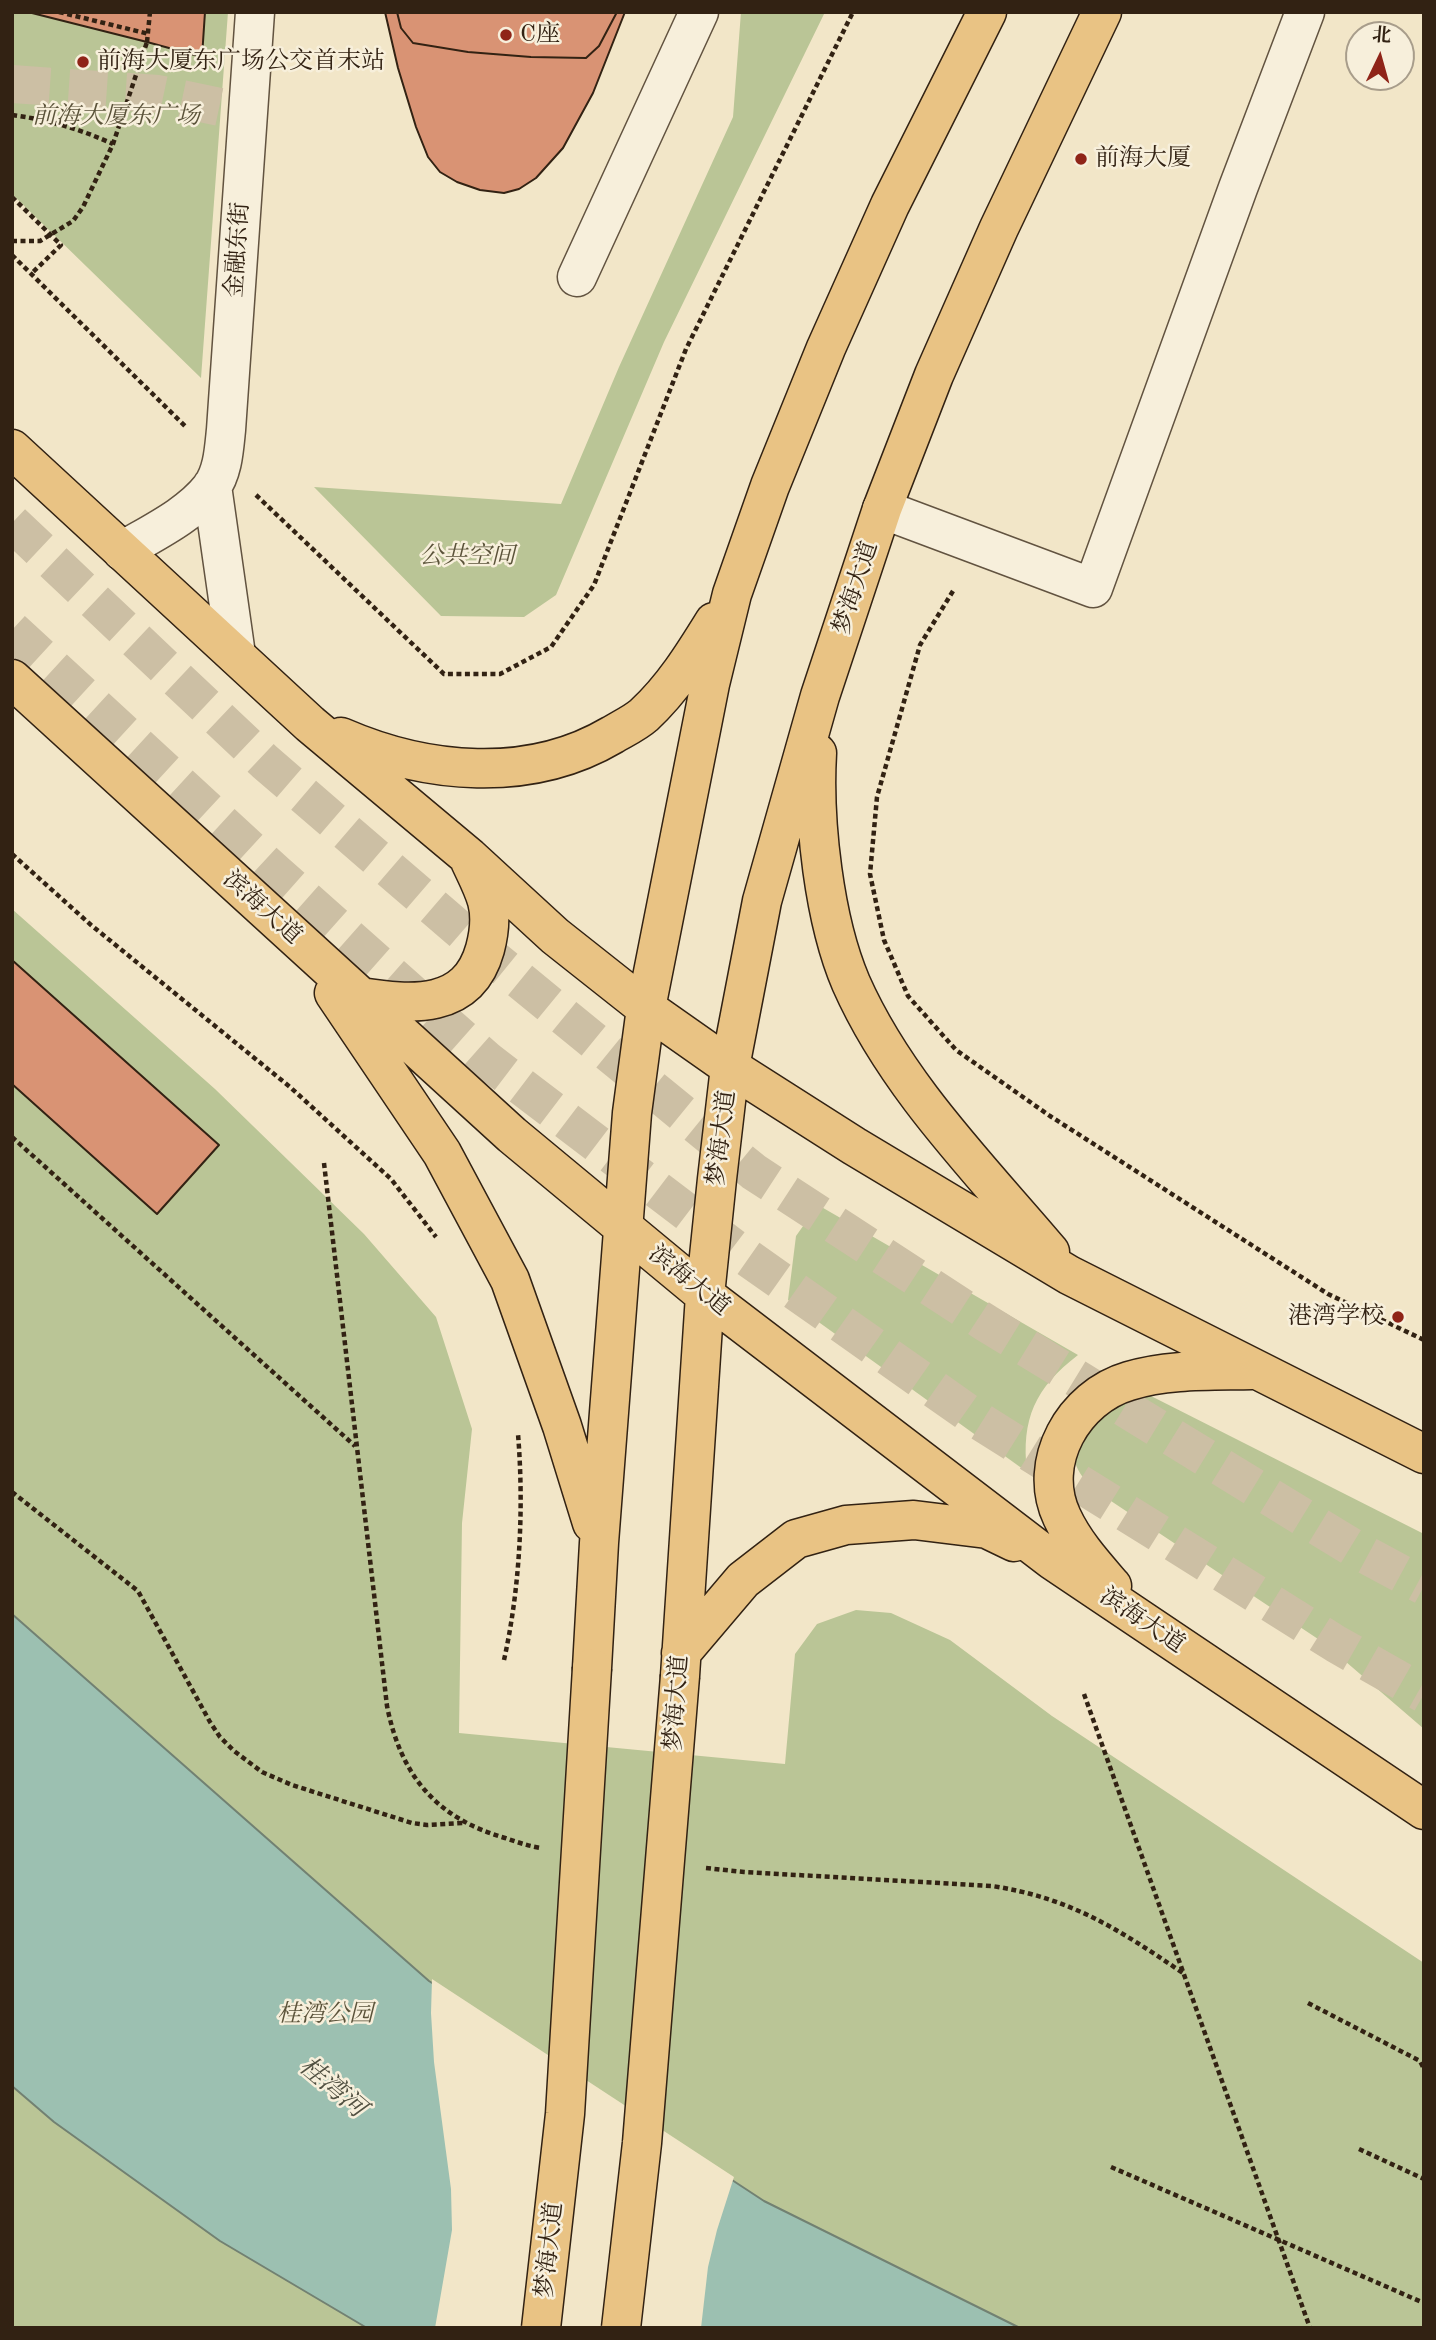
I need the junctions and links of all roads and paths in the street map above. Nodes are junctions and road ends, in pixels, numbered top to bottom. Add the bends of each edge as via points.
1 (59, 12) edge
2 (150, 12) edge
3 (256, 12) edge
4 (699, 12) edge
5 (853, 12) edge
6 (987, 12) edge
7 (1102, 12) edge
8 (1305, 12) edge
9 (149, 34) junction
10 (12, 115) edge
11 (113, 144) junction
12 (12, 197) edge
13 (12, 241) edge
14 (12, 256) edge
15 (32, 274) junction
16 (577, 277) dead end
17 (12, 449) edge
18 (217, 474) junction
19 (882, 509) junction
20 (122, 551) junction
21 (953, 591) dead end
22 (732, 594) junction
23 (236, 656) junction
24 (12, 679) edge
25 (820, 696) junction
26 (310, 724) junction
27 (12, 853) edge
28 (469, 858) junction
29 (299, 942) junction
30 (360, 998) junction
31 (646, 1008) junction
32 (730, 1067) junction
33 (12, 1137) edge
34 (622, 1227) junction
35 (439, 1241) dead end
36 (1069, 1275) junction
37 (705, 1295) junction
38 (1424, 1339) edge
39 (1254, 1369) junction
40 (517, 1425) dead end
41 (356, 1447) dead end
42 (1424, 1454) edge
43 (12, 1492) edge
44 (599, 1543) junction
45 (1052, 1560) junction
46 (1141, 1620) junction
47 (504, 1660) dead end
48 (680, 1665) junction
49 (1084, 1694) dead end
50 (1424, 1810) edge
51 (464, 1823) dead end
52 (1308, 2003) dead end
53 (1424, 2070) edge
54 (1359, 2149) dead end
55 (1111, 2167) dead end
56 (1424, 2179) edge
57 (1424, 2303) edge
58 (541, 2328) edge
59 (621, 2328) edge
60 (1310, 2328) edge

1 - 9 path
2 - 9 path
3 - 18 street, 金融东街 via 226,430
4 - 16 street
5 - 18 path via 686,349 594,585 551,647 500,674 444,674
6 - 22 main road, 梦海大道 via 890,205 826,348
7 - 19 main road, 梦海大道 via 999,228 934,375
8 - 19 street via 1093,588
9 - 11 path, bridge
10 - 11 path, bridge via 81,129
11 - 13 path, bridge via 73,221 40,241
12 - 15 path via 61,245
14 - 15 path
15 - 18 path
17 - 20 main road
18 - 20 street via 193,505
18 - 23 street, 金融东街
19 - 25 main road, 梦海大道
20 - 23 main road
21 - 38 path via 920,645 877,797 870,874 884,940 908,996 956,1050 1050,1116 1328,1294
22 - 26 main road via 679,678 642,717 594,745 544,763 483,770 421,763 373,751
22 - 31 main road, 梦海大道 via 681,822
23 - 26 main road
24 - 29 main road, 滨海大道
25 - 32 main road, 梦海大道 via 762,901
25 - 36 main road via 815,776 819,843 830,913 851,982 886,1049
26 - 28 main road
27 - 35 path via 91,925 289,1087 391,1180
28 - 30 main road via 487,902 489,934 480,965 468,982 443,998 402,1003
28 - 31 main road via 555,936
29 - 30 main road, 滨海大道
29 - 44 main road via 442,1153 510,1280
30 - 34 main road, 滨海大道
31 - 32 main road
31 - 34 main road, 梦海大道
32 - 36 main road
32 - 37 main road, 梦海大道
33 - 41 path
34 - 37 main road, 滨海大道
34 - 44 main road, 梦海大道
36 - 39 main road
37 - 45 main road, 滨海大道
37 - 48 main road, 梦海大道
39 - 42 main road
39 - 46 main road via 1128,1381 1099,1395 1065,1432 1053,1482 1061,1515 1082,1551
40 - 47 path via 521,1466 518,1544 514,1616
43 - 51 path via 138,1591 210,1722 249,1764 292,1785 412,1823
44 - 58 main road, 梦海大道, bridge via 565,2114
45 - 46 main road, 滨海大道
45 - 48 main road via 987,1529 914,1520 846,1525 796,1539 743,1580
46 - 50 main road, 滨海大道
48 - 59 main road, 梦海大道, bridge via 642,2143
49 - 60 path
52 - 53 path via 1420,2061
54 - 56 path
55 - 57 path, bridge

